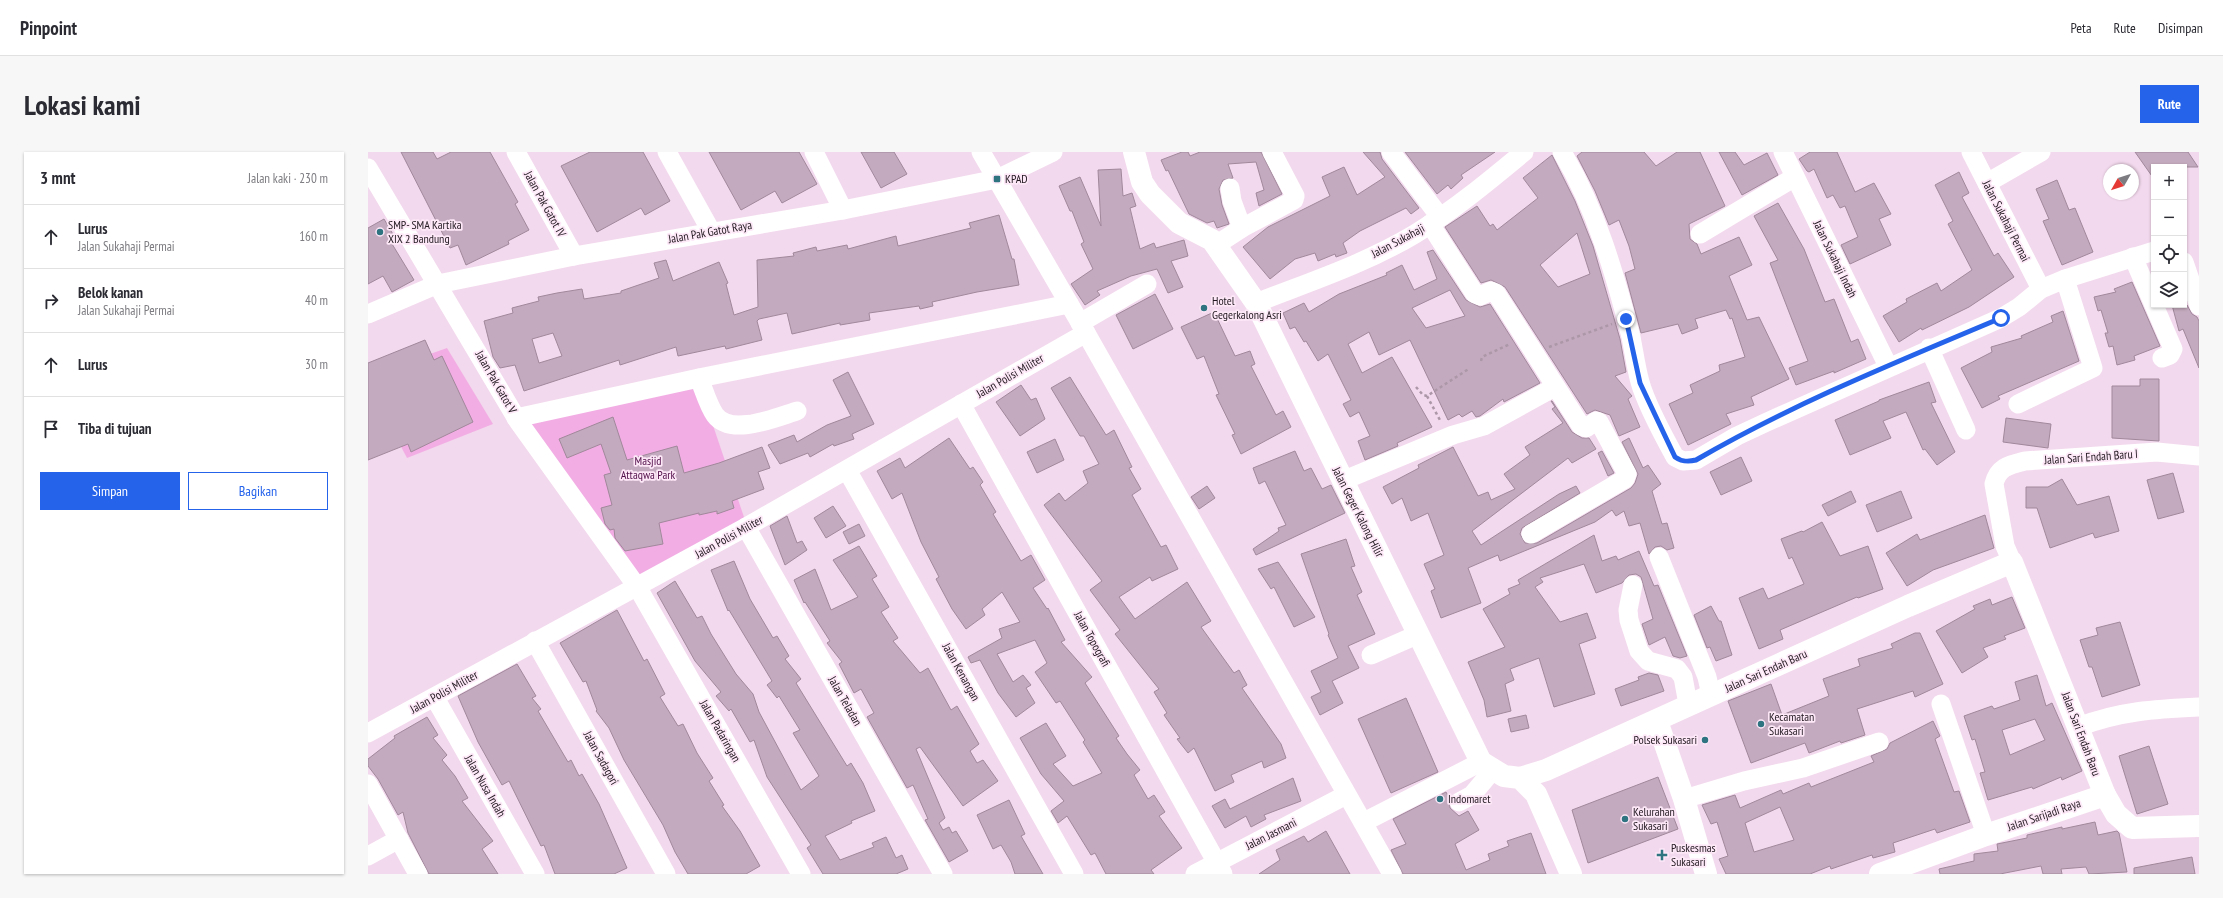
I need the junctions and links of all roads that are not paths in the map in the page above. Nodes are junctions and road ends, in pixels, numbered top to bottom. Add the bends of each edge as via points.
1 (516, 152) edge
2 (667, 152) edge
3 (814, 152) edge
4 (981, 152) edge
5 (1053, 152) edge
6 (1134, 152) edge
7 (1272, 152) edge
8 (1391, 152) edge
9 (1524, 152) edge
10 (1562, 152) edge
11 (1783, 152) edge
12 (1971, 152) edge
13 (2041, 152) edge
14 (370, 176) edge
15 (1795, 177) junction
16 (997, 179) junction
17 (1987, 183) junction
18 (1230, 188) dead end
19 (843, 210) junction
20 (1435, 221) junction
21 (1242, 228) junction
22 (711, 231) junction
23 (1700, 234) dead end
24 (1216, 245) junction
25 (2151, 252) edge
26 (574, 256) junction
27 (2133, 257) junction
28 (2187, 268) edge
29 (2065, 278) junction
30 (2195, 283) edge
31 (438, 284) junction
32 (1147, 284) dead end
33 (2041, 289) junction
34 (1256, 303) junction
35 (1069, 304) junction
36 (2199, 306) edge
37 (368, 314) edge
38 (1083, 328) junction
39 (1933, 346) junction
40 (2162, 358) dead end
41 (1888, 366) junction
42 (699, 378) junction
43 (1554, 388) dead end
44 (961, 404) junction
45 (2018, 404) dead end
46 (1963, 405) dead end
47 (797, 411) dead end
48 (516, 418) junction
49 (1966, 430) dead end
50 (2199, 456) edge
51 (847, 470) junction
52 (1342, 481) junction
53 (1994, 484) joint
54 (746, 527) junction
55 (1531, 534) dead end
56 (1659, 557) dead end
57 (2012, 562) junction
58 (1633, 585) dead end
59 (638, 588) junction
60 (1419, 634) junction
61 (536, 641) junction
62 (1371, 655) dead end
63 (1711, 695) junction
64 (434, 698) junction
65 (1688, 704) junction
66 (1941, 704) dead end
67 (2199, 707) edge
68 (1657, 721) junction
69 (2078, 727) junction
70 (368, 734) edge
71 (1879, 742) dead end
72 (1486, 767) junction
73 (1546, 770) junction
74 (1520, 778) junction
75 (368, 784) edge
76 (1536, 794) junction
77 (1346, 795) junction
78 (2105, 795) junction
79 (1684, 799) junction
80 (1459, 802) dead end
81 (1364, 822) junction
82 (2199, 826) edge
83 (1986, 835) junction
84 (398, 839) junction
85 (368, 856) edge
86 (1220, 868) edge
87 (1909, 869) edge
88 (418, 874) edge
89 (535, 874) edge
90 (666, 874) edge
91 (801, 874) edge
92 (943, 874) edge
93 (1074, 874) edge
94 (1195, 874) edge
95 (1392, 874) edge
96 (1571, 874) edge
97 (1706, 874) edge
98 (1880, 874) edge

1 - 26 street, Jalan Pak Gatot IV
2 - 22 street
3 - 19 street
4 - 16 street
5 - 16 street, Jalan Pak Gatot Raya
6 - 24 main road, Jalan Geger Kalong Hilir via 1142,182 1158,204 1179,223 1206,236
7 - 21 street via 1295,196 1294,200
8 - 20 street
9 - 20 street, Jalan Sukahaji via 1472,195
10 - 41 street via 1591,209 1626,319 1640,383 1675,457 1679,460 1696,460 1761,425
11 - 15 street, Jalan Sukahaji Indah
12 - 17 street, Jalan Sukahaji Permai
13 - 17 street
14 - 31 street, Jalan Pak Gatot V
15 - 23 street
15 - 41 street, Jalan Sukahaji Indah
16 - 19 street, Jalan Pak Gatot Raya
16 - 35 street
17 - 33 street, Jalan Sukahaji Permai
18 - 21 street
19 - 22 street, Jalan Pak Gatot Raya
20 - 34 street, Jalan Sukahaji via 1414,235 1357,263
20 - 55 street via 1475,294 1480,296 1491,291 1496,293 1581,426 1586,428 1596,421 1599,422 1627,474 1625,479
21 - 24 street
22 - 26 street, Jalan Pak Gatot Raya
24 - 34 main road, Jalan Geger Kalong Hilir
25 - 27 street
26 - 31 street, Jalan Pak Gatot Raya
27 - 29 street
27 - 40 street via 2172,349 2170,356
28 - 30 street
29 - 33 street
29 - 45 street via 2093,368
30 - 36 street
31 - 37 street, Jalan Pak Gatot Raya
31 - 48 street, Jalan Pak Gatot V
32 - 38 street, Jalan Polisi Militer
33 - 39 street via 2011,313
34 - 52 main road, Jalan Geger Kalong Hilir
35 - 38 street
35 - 42 street
38 - 44 street, Jalan Polisi Militer
38 - 77 street
39 - 41 street
39 - 46 street
39 - 49 street
42 - 47 street via 715,414 729,425 751,425
42 - 48 street
43 - 52 street via 1484,426 1450,437
44 - 51 street, Jalan Polisi Militer
44 - 86 street, Jalan Topografi
48 - 59 street, Jalan Pak Gatot V
50 - 53 street, Jalan Sari Endah Baru I via 2157,452 2025,461 2008,466 1996,474
51 - 54 street, Jalan Polisi Militer
51 - 93 street, Jalan Kenangan
52 - 60 main road, Jalan Geger Kalong Hilir
53 - 57 street, Jalan Sari Endah Baru via 2006,546
54 - 59 street, Jalan Polisi Militer
54 - 92 street, Jalan Teladan
56 - 63 street via 1707,677
57 - 63 main road, Jalan Sari Endah Baru
57 - 69 main road, Jalan Sari Endah Baru
58 - 65 street via 1628,610 1639,651 1648,661 1677,669 1682,677
59 - 61 street, Jalan Polisi Militer
59 - 91 street, Jalan Padaringan
60 - 62 street
60 - 72 main road, Jalan Geger Kalong Hilir
61 - 64 street, Jalan Polisi Militer
61 - 90 street, Jalan Sadagori
63 - 65 main road, Jalan Sari Endah Baru
64 - 70 street, Jalan Polisi Militer
64 - 89 street, Jalan Nusa Indah
65 - 68 main road, Jalan Sari Endah Baru
66 - 83 street
67 - 69 street via 2148,709 2099,719
68 - 73 main road, Jalan Sari Endah Baru
68 - 79 main road
69 - 78 main road, Jalan Sari Endah Baru
71 - 79 street via 1803,768 1744,781
72 - 74 main road via 1504,776
72 - 80 street via 1472,795
72 - 81 street
73 - 74 main road, Jalan Sari Endah Baru
73 - 76 main road via 1536,785
74 - 76 main road
75 - 84 street
76 - 96 main road
77 - 81 street
77 - 86 street, Jalan Jasmani
78 - 82 main road via 2116,814 2132,828
78 - 83 main road, Jalan Sarijadi Raya
79 - 97 main road
81 - 95 street
83 - 87 main road, Jalan Sarijadi Raya
84 - 85 street
84 - 88 street
86 - 94 street, Jalan Jasmani
87 - 98 main road, Jalan Sarijadi Raya

